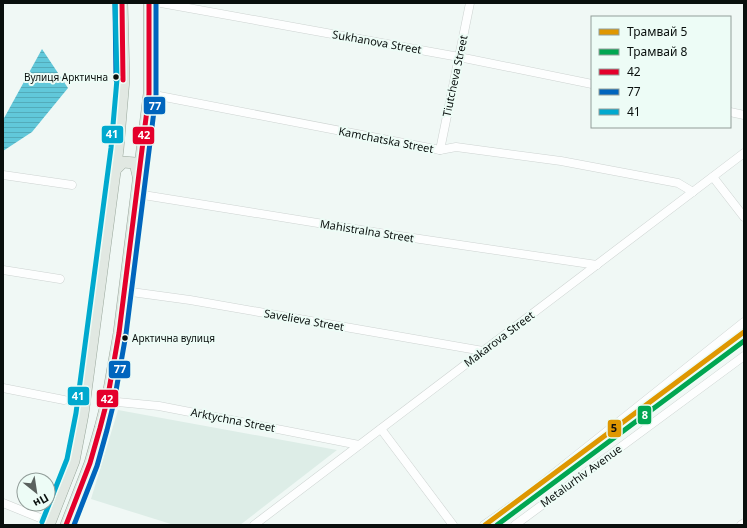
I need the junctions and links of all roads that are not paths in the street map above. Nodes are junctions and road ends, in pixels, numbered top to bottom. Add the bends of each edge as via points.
1 (122, 3) edge
2 (149, 3) edge
3 (161, 3) edge
4 (470, 3) edge
5 (459, 57) junction
6 (591, 84) edge
7 (149, 94) junction
8 (731, 112) edge
9 (744, 115) edge
10 (118, 148) junction
11 (142, 148) junction
12 (440, 150) junction
13 (744, 153) edge
14 (116, 169) junction
15 (3, 175) edge
16 (713, 177) junction
17 (139, 179) junction
18 (72, 185) dead end
19 (693, 192) junction
20 (137, 194) junction
21 (744, 217) edge
22 (597, 265) junction
23 (3, 270) edge
24 (60, 279) dead end
25 (124, 290) junction
26 (744, 322) edge
27 (483, 351) junction
28 (744, 356) edge
29 (3, 388) edge
30 (64, 400) dead end
31 (107, 401) junction
32 (381, 429) junction
33 (359, 445) junction
34 (3, 503) edge
35 (744, 523) edge
36 (49, 524) edge
37 (66, 525) edge
38 (254, 525) edge
39 (454, 525) edge
40 (484, 525) edge
41 (515, 525) edge
42 (741, 525) edge

1 - 10 main road via 124,79
2 - 7 main road
3 - 5 street, Sukhanova Street
4 - 5 street, Tiutcheva Street
5 - 6 street, Sukhanova Street
5 - 12 street, Tiutcheva Street
7 - 11 main road
7 - 12 street, Kamchatska Street
8 - 9 street
10 - 11 main road via 124,156 135,157
10 - 14 main road
11 - 17 main road
12 - 19 street, Kamchatska Street via 456,147 561,161 678,183
13 - 16 street, Makarova Street
14 - 17 main road via 123,162 135,163
14 - 36 main road via 80,437 74,461
15 - 18 street
16 - 19 street, Makarova Street
16 - 21 street
17 - 20 main road
19 - 22 street, Makarova Street
20 - 22 street, Mahistralna Street
20 - 25 main road
22 - 27 street, Makarova Street
23 - 24 street
25 - 27 street, Savelieva Street
25 - 31 main road
26 - 40 street via 527,495
27 - 32 street, Makarova Street
28 - 41 street, Metalurhiv Avenue
29 - 30 street
31 - 33 street, Arktychna Street via 159,406
31 - 37 main road via 90,463
32 - 33 street, Makarova Street
32 - 39 street
33 - 38 street, Makarova Street
34 - 36 street
35 - 42 street

